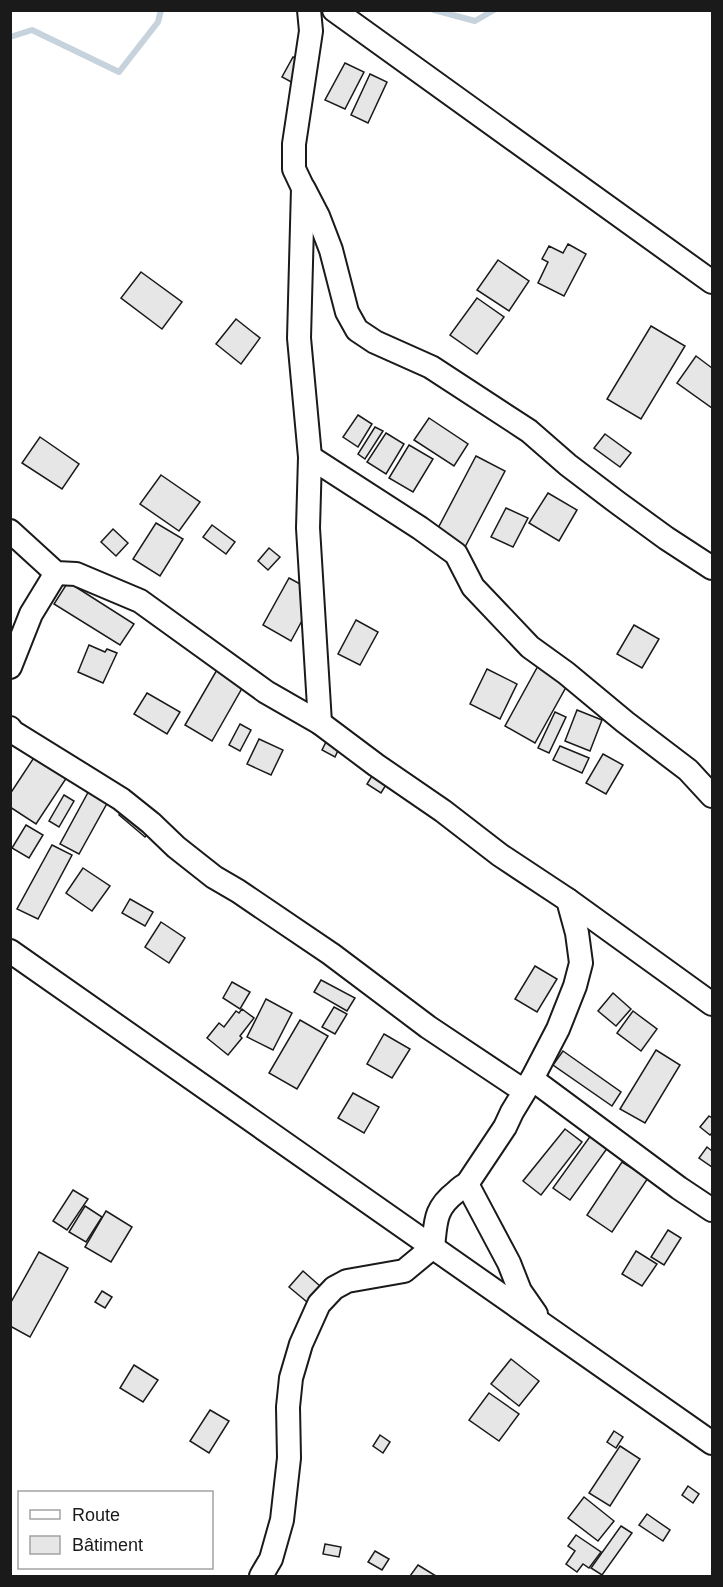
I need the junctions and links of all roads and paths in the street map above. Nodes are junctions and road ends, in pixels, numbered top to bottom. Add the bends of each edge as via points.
1 (309, 10) edge
2 (334, 10) edge
3 (303, 188) junction
4 (712, 282) edge
5 (310, 457) junction
6 (10, 531) edge
7 (712, 568) edge
8 (56, 573) junction
9 (10, 667) edge
10 (320, 723) junction
11 (10, 728) edge
12 (712, 796) edge
13 (568, 900) junction
14 (10, 951) edge
15 (712, 1004) edge
16 (528, 1085) junction
17 (467, 1184) junction
18 (712, 1210) edge
19 (432, 1247) junction
20 (541, 1323) junction
21 (712, 1443) edge
22 (261, 1576) edge

1 - 3 street via 311,31 294,144 294,169
2 - 4 street
3 - 5 street via 299,338
3 - 7 street via 331,250 347,312 357,330 431,367 529,431 618,503
5 - 10 street via 308,528
5 - 12 street via 456,554 473,587 530,647 688,770
6 - 8 street
8 - 9 street via 32,614
8 - 10 street via 76,574 140,602 266,692
10 - 13 street
11 - 16 street via 121,799 214,877 331,954 428,1027
13 - 15 street
13 - 16 street via 581,963 558,1029
14 - 19 street
16 - 17 street
16 - 18 street
17 - 19 street via 440,1208
17 - 20 street via 520,1291
19 - 20 street
19 - 22 street via 404,1271 346,1281 320,1304 301,1344 291,1378 289,1458 282,1520 271,1559
20 - 21 street

